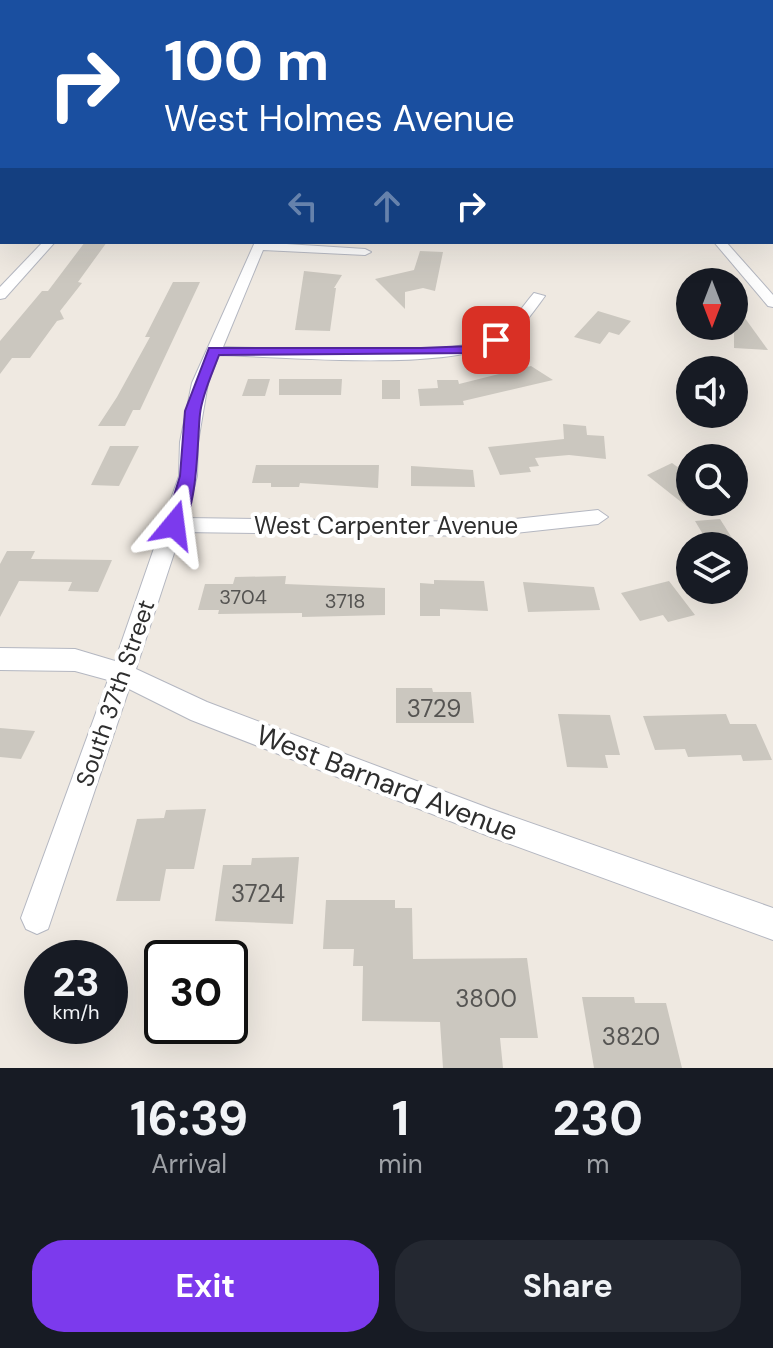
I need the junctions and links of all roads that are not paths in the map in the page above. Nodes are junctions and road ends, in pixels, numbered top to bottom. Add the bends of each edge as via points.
1 (47, 244) edge
2 (260, 244) edge
3 (722, 244) edge
4 (365, 252) dead end
5 (0, 295) edge
6 (539, 296) dead end
7 (773, 303) edge
8 (213, 351) junction
9 (598, 517) dead end
10 (174, 525) junction
11 (0, 659) edge
12 (120, 673) junction
13 (37, 918) dead end
14 (773, 924) edge

1 - 5 street
2 - 4 street
2 - 8 street, South 37th Street
3 - 7 street
6 - 8 street via 496,340 473,349
8 - 10 street, South 37th Street via 193,411 188,476
9 - 10 street, West Carpenter Avenue via 486,529
10 - 12 street, South 37th Street
11 - 12 street, West Barnard Avenue via 75,660
12 - 13 street, South 37th Street
12 - 14 street, West Barnard Avenue via 200,711 491,823

